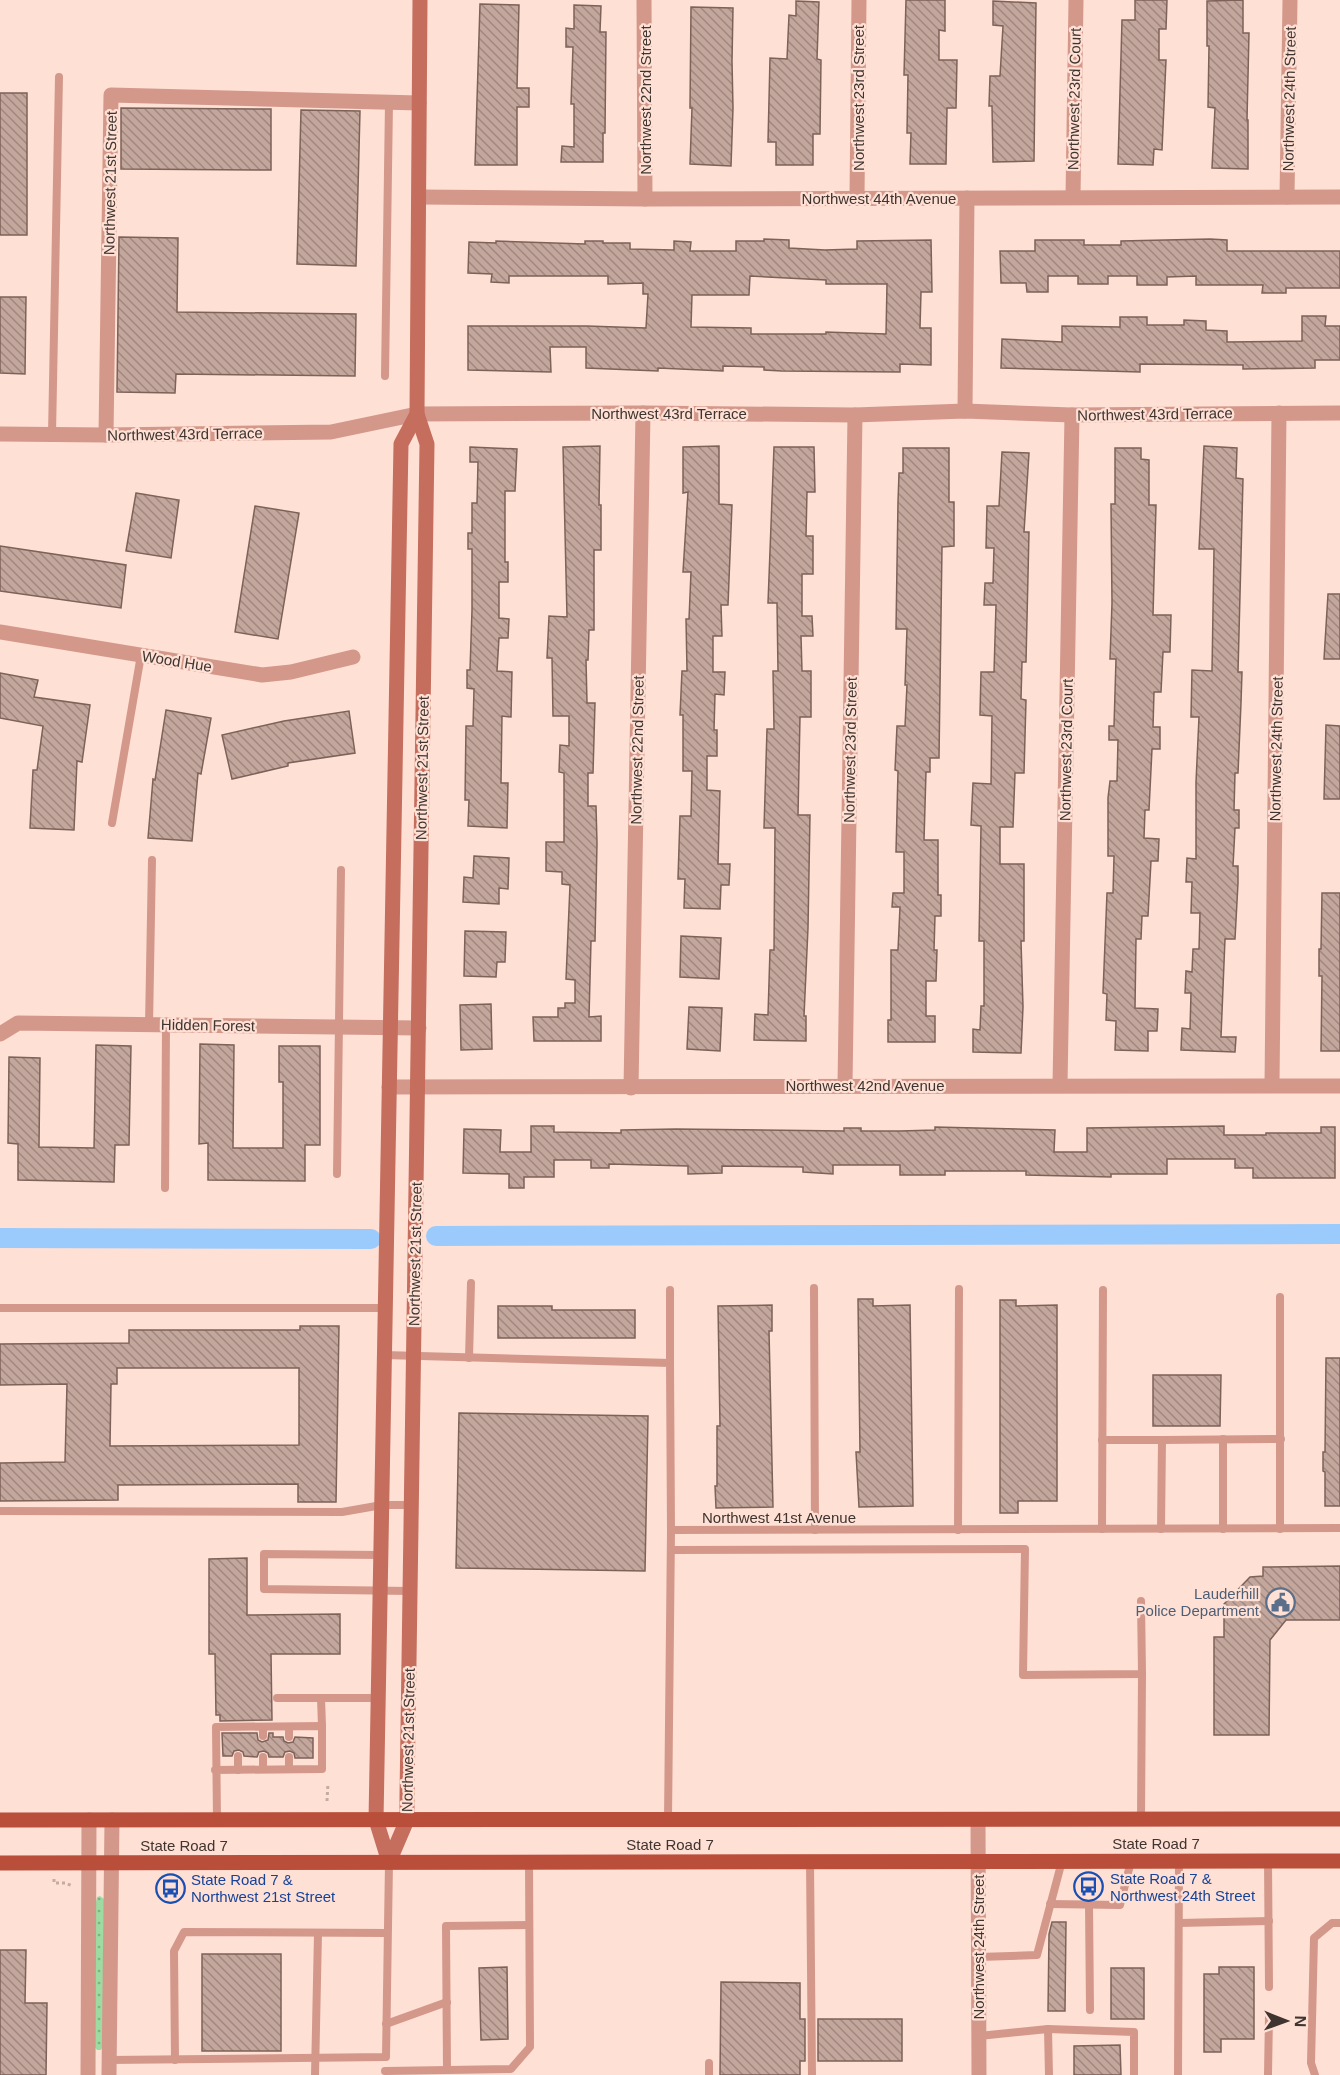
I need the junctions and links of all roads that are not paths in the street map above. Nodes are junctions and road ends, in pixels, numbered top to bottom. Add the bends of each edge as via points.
1 (420, 0) edge
2 (644, 0) edge
3 (859, 0) edge
4 (1076, 0) edge
5 (1290, 0) edge
6 (59, 78) dead end
7 (388, 102) junction
8 (419, 103) junction
9 (1340, 196) edge
10 (419, 197) junction
11 (857, 197) junction
12 (1073, 197) junction
13 (1287, 197) junction
14 (967, 198) junction
15 (645, 199) junction
16 (385, 376) dead end
17 (965, 411) junction
18 (643, 412) junction
19 (1340, 412) edge
20 (1279, 413) junction
21 (417, 414) junction
22 (855, 415) junction
23 (1071, 415) junction
24 (0, 434) edge
25 (52, 434) junction
26 (106, 435) junction
27 (0, 632) edge
28 (141, 655) junction
29 (353, 657) dead end
30 (112, 823) dead end
31 (152, 860) dead end
32 (341, 870) dead end
33 (149, 1025) junction
34 (166, 1025) junction
35 (339, 1027) junction
36 (390, 1027) junction
37 (418, 1028) junction
38 (0, 1034) edge
39 (845, 1085) junction
40 (1060, 1085) junction
41 (1272, 1085) junction
42 (1340, 1086) edge
43 (389, 1087) junction
44 (418, 1087) junction
45 (631, 1088) junction
46 (337, 1174) dead end
47 (165, 1188) dead end
48 (471, 1283) dead end
49 (814, 1288) dead end
50 (959, 1289) dead end
51 (670, 1290) dead end
52 (1103, 1290) dead end
53 (1281, 1297) dead end
54 (0, 1308) edge
55 (385, 1308) junction
56 (384, 1355) junction
57 (414, 1356) junction
58 (469, 1358) junction
59 (670, 1363) junction
60 (1223, 1439) junction
61 (1281, 1439) junction
62 (1102, 1440) junction
63 (1162, 1440) junction
64 (382, 1505) junction
65 (411, 1505) junction
66 (0, 1511) edge
67 (1340, 1528) edge
68 (1161, 1529) junction
69 (1223, 1529) junction
70 (1281, 1529) junction
71 (671, 1530) junction
72 (815, 1530) junction
73 (958, 1530) junction
74 (1102, 1530) junction
75 (671, 1550) junction
76 (381, 1555) junction
77 (380, 1591) junction
78 (410, 1591) junction
79 (1142, 1601) dead end
80 (1142, 1674) junction
81 (277, 1698) dead end
82 (321, 1698) junction
83 (378, 1698) junction
84 (288, 1726) junction
85 (322, 1726) junction
86 (263, 1727) junction
87 (263, 1736) dead end
88 (289, 1737) dead end
89 (238, 1756) dead end
90 (263, 1757) dead end
91 (289, 1757) dead end
92 (263, 1769) junction
93 (289, 1769) junction
94 (215, 1770) junction
95 (238, 1770) junction
96 (1141, 1819) junction
97 (1340, 1819) edge
98 (0, 1820) edge
99 (89, 1820) junction
100 (112, 1820) junction
101 (217, 1820) junction
102 (376, 1820) junction
103 (407, 1820) junction
104 (668, 1820) junction
105 (978, 1820) junction
106 (1062, 1861) junction
107 (1131, 1861) junction
108 (1179, 1861) junction
109 (389, 1862) junction
110 (529, 1862) junction
111 (810, 1862) junction
112 (978, 1862) junction
113 (1268, 1862) junction
114 (1340, 1862) edge
115 (0, 1863) edge
116 (88, 1863) junction
117 (111, 1863) junction
118 (1050, 1904) junction
119 (1089, 1904) junction
120 (1269, 1921) junction
121 (1179, 1923) junction
122 (1340, 1923) edge
123 (529, 1925) junction
124 (318, 1933) junction
125 (387, 1933) junction
126 (979, 1956) junction
127 (1269, 1987) dead end
128 (447, 2001) junction
129 (1090, 2010) dead end
130 (1269, 2015) dead end
131 (386, 2024) junction
132 (1048, 2030) junction
133 (979, 2036) junction
134 (316, 2056) junction
135 (386, 2057) junction
136 (175, 2060) junction
137 (709, 2063) dead end
138 (109, 2068) edge
139 (447, 2070) junction
140 (385, 2073) edge
141 (88, 2075) edge
142 (315, 2075) edge
143 (709, 2075) edge
144 (812, 2075) edge
145 (979, 2075) edge
146 (1049, 2075) edge
147 (1134, 2075) edge
148 (1178, 2075) edge
149 (1268, 2075) edge
150 (1315, 2075) edge

1 - 8 street, Northwest 21st Street
2 - 15 street, Northwest 22nd Street
3 - 11 street, Northwest 23rd Street
4 - 12 street, Northwest 23rd Court
5 - 13 street, Northwest 24th Street
6 - 25 lane
7 - 8 street, Northwest 21st Street
7 - 16 lane
7 - 26 street, Northwest 21st Street via 111,95
8 - 10 street, Northwest 21st Street
9 - 13 street, Northwest 44th Avenue
10 - 15 street, Northwest 44th Avenue
10 - 21 street, Northwest 21st Street
11 - 14 street, Northwest 44th Avenue
11 - 15 street, Northwest 44th Avenue
12 - 13 street, Northwest 44th Avenue
12 - 14 street, Northwest 44th Avenue
14 - 17 street
17 - 22 street, Northwest 43rd Terrace
17 - 23 street, Northwest 43rd Terrace
18 - 21 street, Northwest 43rd Terrace
18 - 22 street, Northwest 43rd Terrace
18 - 45 street, Northwest 22nd Street
19 - 20 street, Northwest 43rd Terrace
20 - 23 street, Northwest 43rd Terrace
20 - 41 street, Northwest 24th Street
21 - 26 street, Northwest 43rd Terrace via 331,432
21 - 36 street, Northwest 21st Street via 401,444
21 - 37 street, Northwest 21st Street via 427,444
22 - 39 street, Northwest 23rd Street
23 - 40 street, Northwest 23rd Court
24 - 25 street, Northwest 43rd Terrace
25 - 26 street, Northwest 43rd Terrace
27 - 28 street, Wood Hue
28 - 29 street, Wood Hue via 262,675
28 - 30 lane
31 - 33 lane
32 - 35 lane
33 - 34 street, Hidden Forest
33 - 38 street, Hidden Forest via 18,1023
34 - 35 street, Hidden Forest
34 - 47 lane
35 - 36 street, Hidden Forest
35 - 46 lane
36 - 37 street, Hidden Forest
36 - 43 street, Northwest 21st Street
37 - 44 street, Northwest 21st Street
39 - 40 street, Northwest 42nd Avenue
39 - 45 street, Northwest 42nd Avenue
40 - 41 street, Northwest 42nd Avenue
41 - 42 street, Northwest 42nd Avenue
43 - 44 street, Northwest 42nd Avenue
43 - 55 street, Northwest 21st Street
44 - 45 street, Northwest 42nd Avenue
44 - 57 street, Northwest 21st Street
48 - 58 lane
49 - 72 lane
50 - 73 lane
51 - 59 lane
52 - 62 lane
53 - 61 lane
54 - 55 lane
55 - 56 street, Northwest 21st Street
56 - 57 lane
56 - 64 street, Northwest 21st Street
57 - 58 lane
57 - 65 street, Northwest 21st Street
58 - 59 lane
59 - 71 lane
60 - 61 lane
60 - 63 lane
60 - 69 lane
61 - 70 lane
62 - 63 lane
62 - 74 lane
63 - 68 lane
64 - 65 lane
64 - 66 lane via 342,1512
64 - 76 street, Northwest 21st Street
65 - 78 street, Northwest 21st Street
67 - 70 lane, Northwest 41st Avenue
68 - 69 lane, Northwest 41st Avenue
68 - 74 lane, Northwest 41st Avenue
69 - 70 lane, Northwest 41st Avenue
71 - 72 lane, Northwest 41st Avenue
71 - 75 lane
72 - 73 lane, Northwest 41st Avenue
73 - 74 lane, Northwest 41st Avenue
75 - 80 lane via 1025,1549 1023,1675
75 - 104 lane
76 - 77 street, Northwest 21st Street
76 - 77 lane via 264,1554 264,1589
77 - 78 lane
77 - 83 street, Northwest 21st Street
78 - 103 street, Northwest 21st Street
79 - 80 lane
80 - 96 lane
81 - 82 lane
82 - 83 lane
82 - 85 lane
83 - 102 street, Northwest 21st Street
84 - 85 lane
84 - 86 lane
84 - 88 lane
85 - 93 lane via 322,1769
86 - 87 lane
86 - 94 lane via 239,1731 216,1727
89 - 95 lane
90 - 92 lane
91 - 93 lane
92 - 93 lane
92 - 95 lane
94 - 95 lane
94 - 101 lane
96 - 97 main road, State Road 7
96 - 105 main road, State Road 7
98 - 99 main road, State Road 7
99 - 100 main road, State Road 7
99 - 116 street
100 - 101 main road, State Road 7
100 - 117 street
101 - 102 main road, State Road 7
102 - 103 main road, State Road 7
102 - 109 street, Northwest 21st Street
103 - 104 main road, State Road 7
103 - 109 street, Northwest 21st Street
104 - 105 main road, State Road 7
105 - 112 street, Northwest 24th Street
106 - 107 main road, State Road 7
106 - 112 main road, State Road 7
106 - 118 lane
107 - 108 main road, State Road 7
107 - 119 lane via 1120,1905
108 - 113 main road, State Road 7
108 - 121 lane
109 - 110 main road, State Road 7
109 - 117 main road, State Road 7
109 - 125 lane
110 - 111 main road, State Road 7
110 - 123 lane
111 - 112 main road, State Road 7
111 - 144 lane
112 - 126 street, Northwest 24th Street
113 - 114 main road, State Road 7
113 - 120 lane
115 - 116 main road, State Road 7
116 - 117 main road, State Road 7
116 - 141 street
117 - 138 street
118 - 119 lane
118 - 126 lane via 1037,1955
119 - 129 lane
120 - 121 lane
120 - 127 lane
121 - 148 lane
122 - 150 lane via 1332,1923 1314,1938 1311,2063
123 - 128 lane via 446,1926
123 - 139 lane via 530,2047 511,2069
124 - 125 lane
124 - 134 lane
124 - 136 lane via 184,1932 174,1951
125 - 131 lane
126 - 133 street, Northwest 24th Street
128 - 131 lane
128 - 139 lane
130 - 149 lane
131 - 135 lane
132 - 133 lane
132 - 146 lane
132 - 147 lane via 1134,2031
133 - 145 street, Northwest 24th Street
134 - 135 lane
134 - 136 lane
134 - 142 lane
135 - 140 lane
136 - 138 lane
137 - 143 lane
139 - 140 lane

